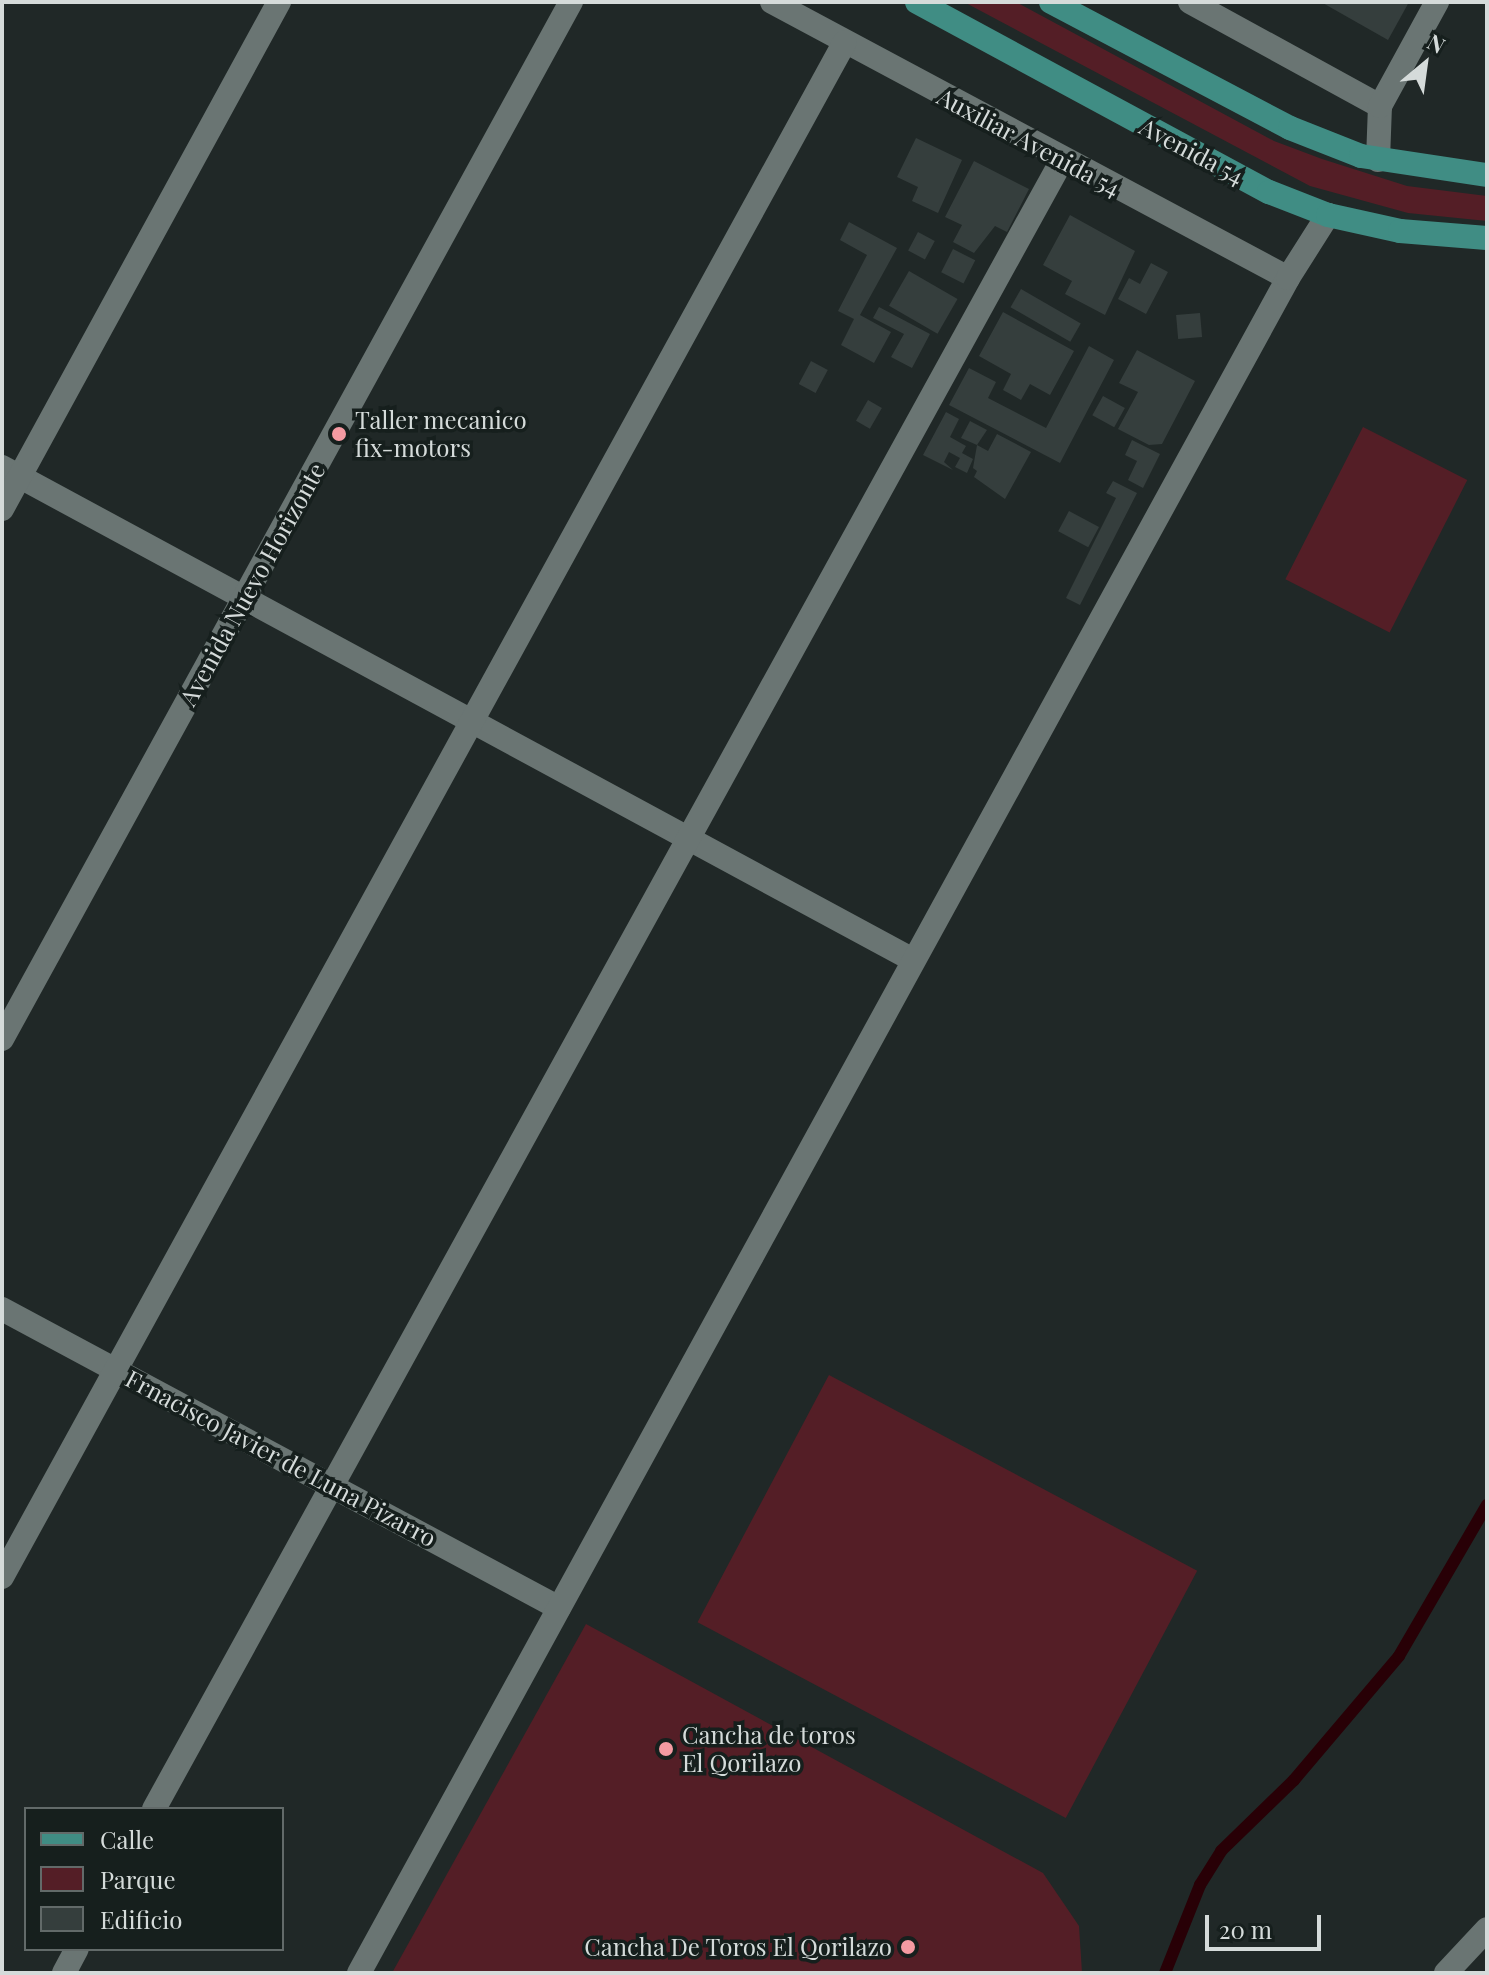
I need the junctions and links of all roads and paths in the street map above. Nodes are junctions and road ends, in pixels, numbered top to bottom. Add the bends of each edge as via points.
1 (279, 2) edge
2 (571, 2) edge
3 (772, 2) edge
4 (917, 2) edge
5 (1051, 2) edge
6 (1190, 2) edge
7 (1437, 2) edge
8 (845, 42) junction
9 (1380, 106) junction
10 (1062, 160) junction
11 (1378, 160) junction
12 (1487, 175) edge
13 (1328, 215) junction
14 (1487, 238) edge
15 (1288, 278) junction
16 (11, 472) edge
17 (2, 509) edge
18 (244, 598) junction
19 (472, 723) junction
20 (684, 840) junction
21 (913, 960) junction
22 (2, 1039) edge
23 (2, 1309) edge
24 (117, 1370) junction
25 (332, 1484) junction
26 (2, 1577) edge
27 (559, 1608) junction
28 (155, 1807) edge
29 (1487, 1929) edge
30 (76, 1951) edge
31 (64, 1973) edge
32 (359, 1973) edge
33 (1446, 1973) edge

1 - 16 street
2 - 18 street, Avenida Nuevo Horizonte
3 - 8 street, Auxiliar Avenida 54
4 - 13 main road, Avenida 54 via 1231,173
5 - 11 main road via 1247,108
6 - 9 street
7 - 9 street
8 - 10 street, Auxiliar Avenida 54
8 - 19 street
9 - 11 street
10 - 15 street, Auxiliar Avenida 54
10 - 20 street
11 - 12 main road
13 - 14 main road, Avenida 54 via 1400,231
13 - 15 street
15 - 21 street
16 - 17 street
16 - 18 street
18 - 19 street
18 - 22 street, Avenida Nuevo Horizonte
19 - 20 street
19 - 24 street
20 - 21 street
20 - 25 street
21 - 27 street
23 - 24 street, Frnacisco Javier de Luna Pizarro
24 - 25 street, Frnacisco Javier de Luna Pizarro
24 - 26 street
25 - 27 street, Frnacisco Javier de Luna Pizarro
25 - 28 street
27 - 32 street
29 - 33 street
30 - 31 street

